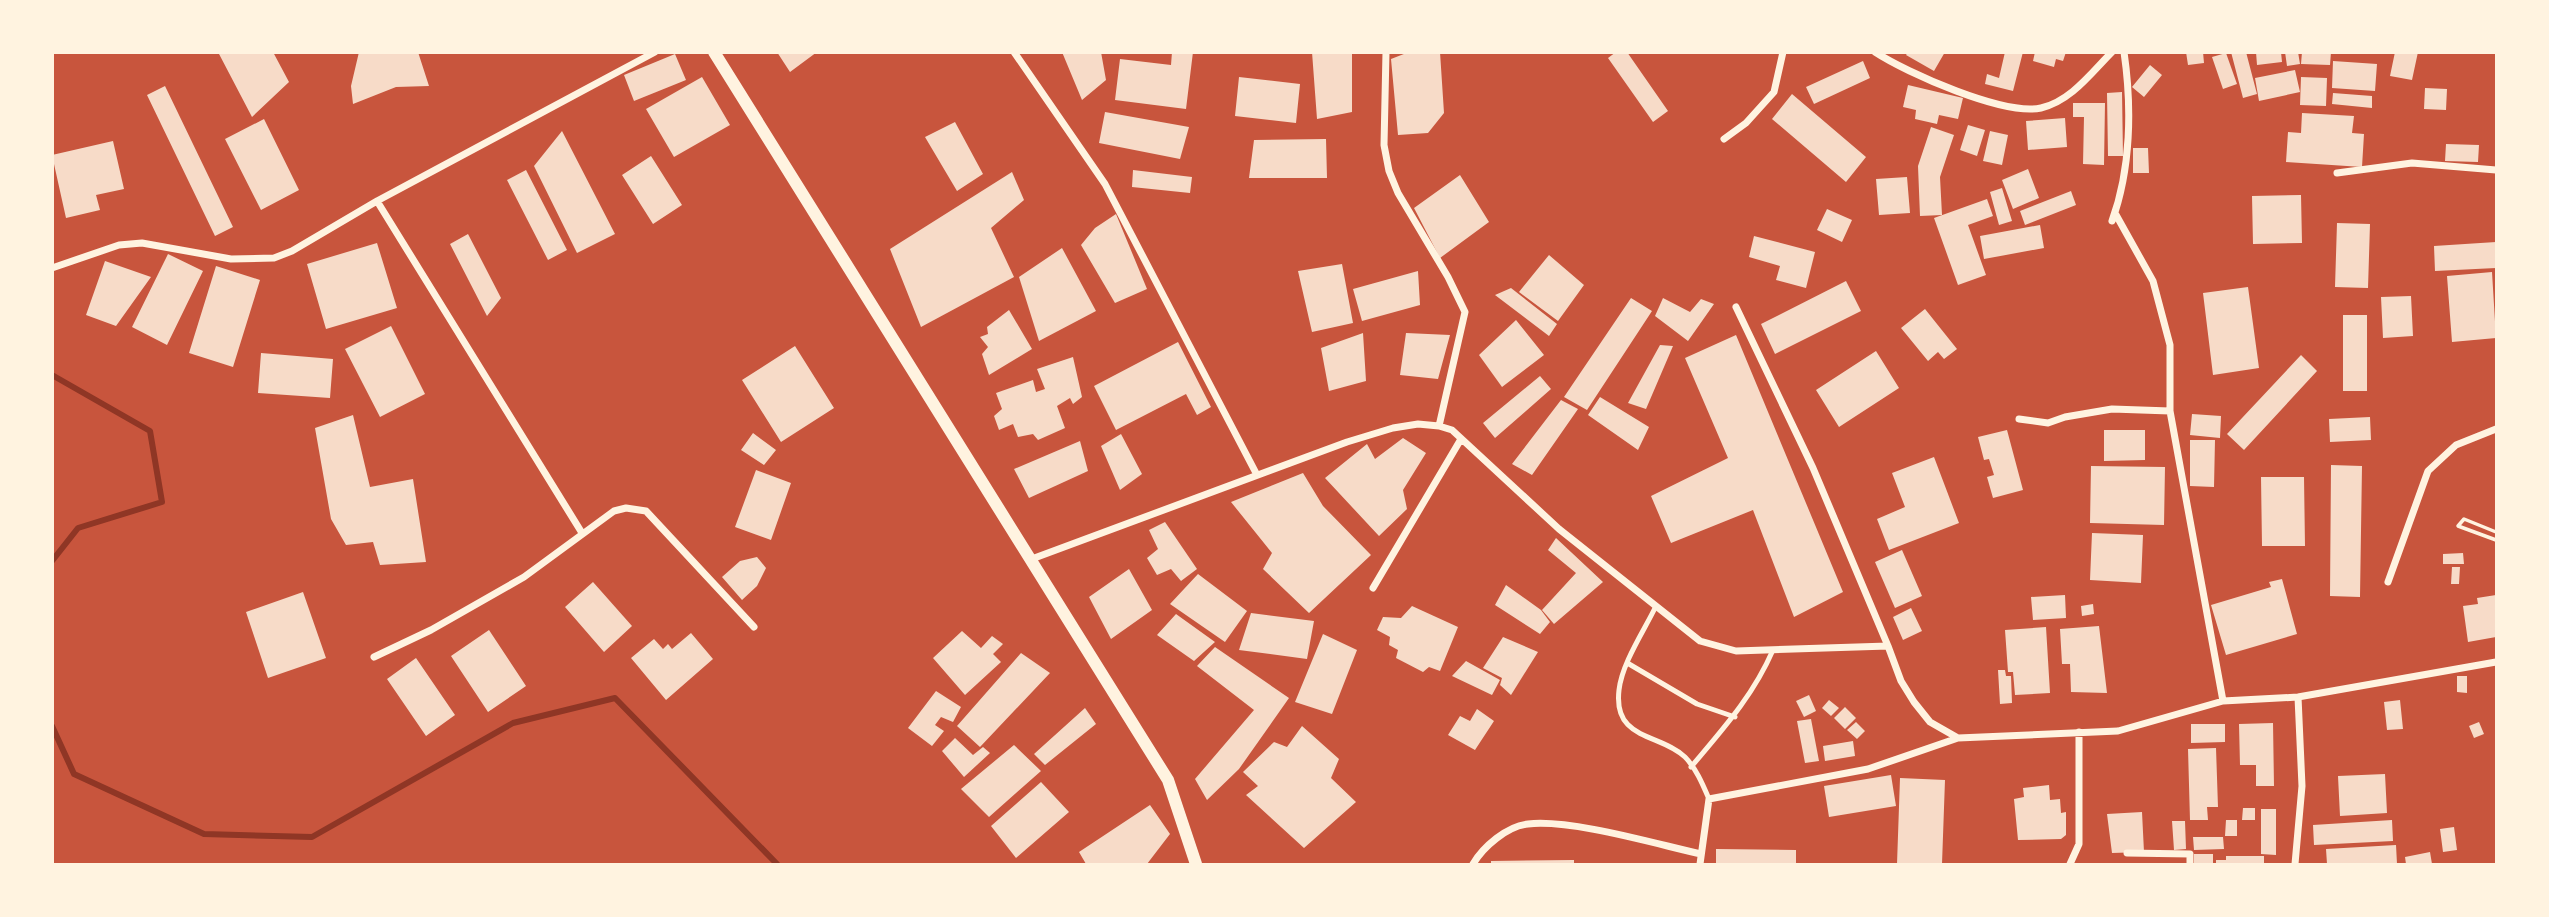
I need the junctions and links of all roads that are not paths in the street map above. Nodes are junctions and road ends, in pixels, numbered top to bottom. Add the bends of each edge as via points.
1 (655, 52) edge
2 (714, 52) edge
3 (1014, 52) edge
4 (1386, 52) edge
5 (1783, 52) edge
6 (1875, 52) edge
7 (2112, 52) edge
8 (2124, 52) edge
9 (1724, 139) dead end
10 (2497, 170) edge
11 (2337, 173) dead end
12 (377, 201) junction
13 (2115, 213) junction
14 (2112, 221) dead end
15 (52, 268) edge
16 (1735, 307) dead end
17 (2170, 411) junction
18 (2019, 419) dead end
19 (1439, 426) junction
20 (2497, 429) edge
21 (1461, 439) junction
22 (1257, 475) junction
23 (582, 533) junction
24 (1029, 560) junction
25 (2388, 582) dead end
26 (1373, 588) dead end
27 (1656, 606) junction
28 (754, 628) dead end
29 (1888, 646) junction
30 (1773, 650) junction
31 (374, 657) dead end
32 (2497, 662) edge
33 (1629, 664) junction
34 (2298, 697) junction
35 (2223, 701) junction
36 (1735, 717) junction
37 (2079, 732) junction
38 (1958, 738) junction
39 (1691, 767) junction
40 (1709, 799) junction
41 (1701, 853) junction
42 (2127, 853) dead end
43 (1196, 864) edge
44 (1473, 864) edge
45 (1700, 864) edge
46 (2070, 864) edge
47 (2190, 864) edge
48 (2295, 864) edge

1 - 12 street
2 - 24 street
3 - 22 street via 1105,184
4 - 19 street via 1384,145 1389,171 1465,312
5 - 9 street via 1774,92
6 - 7 street via 1926,80 2020,109 2041,108 2069,96
8 - 13 street via 2127,141
10 - 11 street via 2412,163
12 - 15 street via 274,258 231,259 142,243 108,248
12 - 23 street
13 - 14 street
13 - 17 street via 2153,281 2170,345
16 - 29 street via 1813,468
17 - 18 street via 2112,409 2048,423
17 - 35 street
19 - 21 street
19 - 22 street via 1393,428
20 - 25 street via 2456,445 2428,471
21 - 26 street
21 - 27 street via 1559,529
22 - 24 street
23 - 28 street via 614,511 646,511
23 - 31 street via 524,577
24 - 43 street via 1168,780
27 - 30 street via 1700,641 1716,647
27 - 33 lane
29 - 30 street
29 - 38 street via 1914,702 1930,722
30 - 36 lane via 1759,682
32 - 34 street
33 - 36 lane via 1697,704
33 - 39 lane via 1619,690 1621,716 1636,733 1684,756
34 - 35 street
34 - 48 street via 2302,786
35 - 37 street via 2118,731
36 - 39 lane
37 - 38 street
37 - 46 street via 2079,844
38 - 40 street via 1868,769
39 - 40 lane
40 - 41 street
41 - 44 street via 1581,828 1528,824 1481,850
41 - 45 street
42 - 47 street via 2190,854

